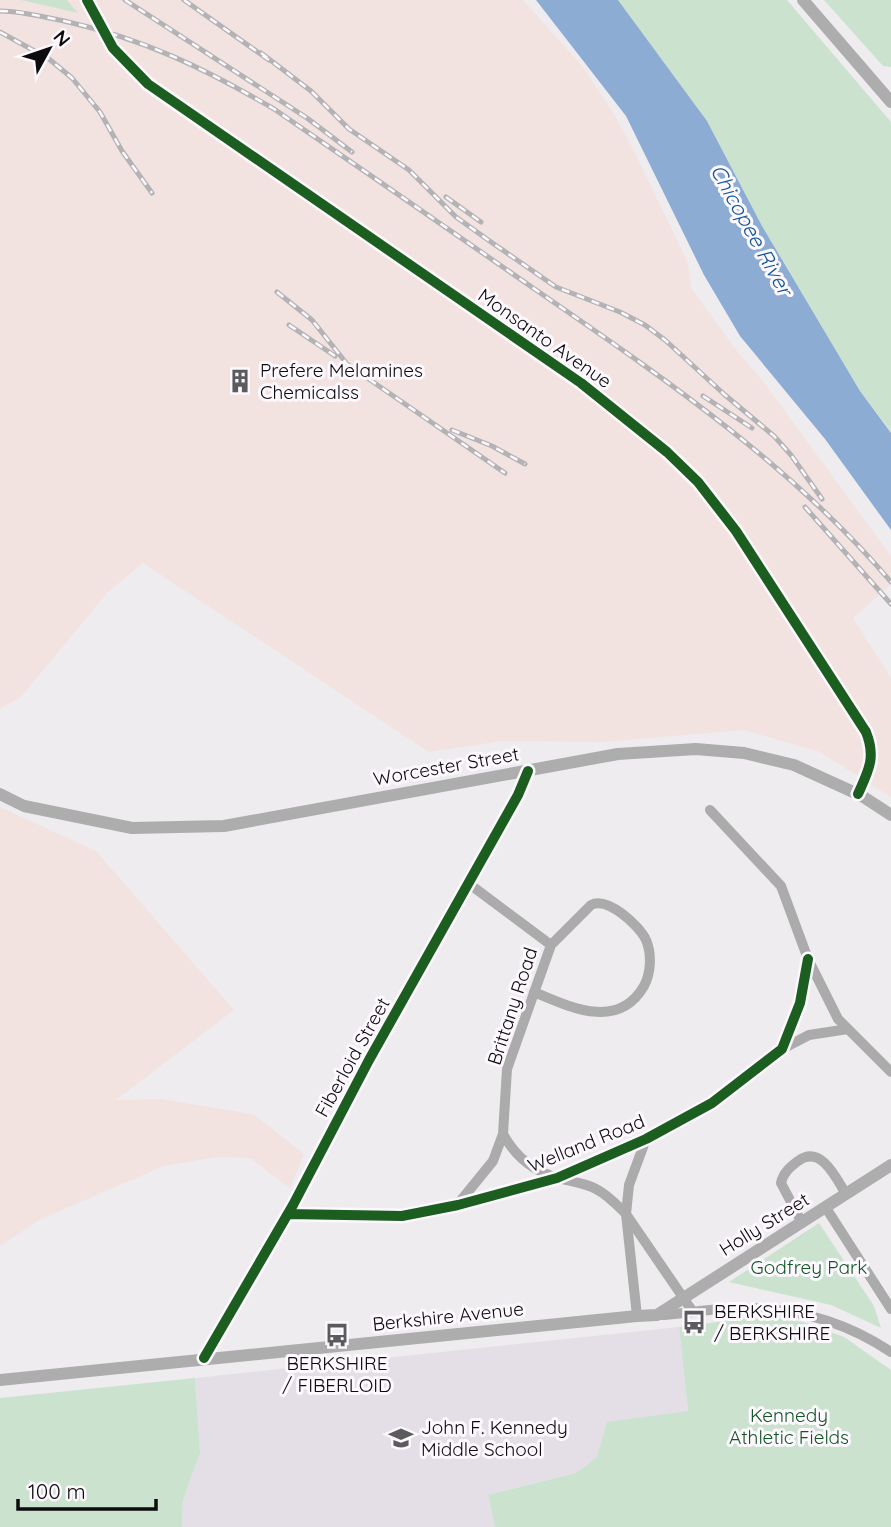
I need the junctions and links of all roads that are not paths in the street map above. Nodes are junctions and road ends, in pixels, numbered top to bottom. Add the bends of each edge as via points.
1 (87, 0) edge
2 (803, 0) edge
3 (891, 102) edge
4 (528, 771) junction
5 (0, 794) edge
6 (858, 794) junction
7 (710, 810) dead end
8 (891, 815) edge
9 (468, 883) junction
10 (551, 945) junction
11 (807, 959) junction
12 (534, 992) junction
13 (848, 1029) junction
14 (782, 1049) junction
15 (891, 1072) edge
16 (503, 1134) junction
17 (646, 1139) junction
18 (891, 1165) edge
19 (557, 1178) junction
20 (846, 1194) junction
21 (458, 1205) junction
22 (826, 1208) junction
23 (288, 1214) junction
24 (626, 1214) junction
25 (802, 1223) junction
26 (683, 1298) junction
27 (891, 1309) edge
28 (693, 1312) junction
29 (636, 1315) junction
30 (657, 1315) junction
31 (891, 1352) edge
32 (204, 1358) junction
33 (0, 1380) edge

1 - 6 street, Monsanto Avenue via 113,48 149,84 582,384 691,475 736,531 866,732 872,756
2 - 3 main road
4 - 5 main road, Worcester Street via 224,826 132,828 24,806
4 - 6 main road, Worcester Street via 633,752 719,750 794,765
4 - 9 street, Fiberloid Street
6 - 8 main road, Worcester Street
7 - 11 street via 781,886
9 - 10 street
9 - 23 street, Fiberloid Street
10 - 12 street, Brittany Road
10 - 12 street, Brittany Road via 591,905 607,904 645,939 648,979 638,997 608,1013 578,1009
11 - 13 street via 838,1019
11 - 14 street via 800,1003
12 - 16 street, Brittany Road via 507,1069
13 - 14 street, Welland Road via 803,1037
13 - 15 street
14 - 17 street, Welland Road via 712,1103
16 - 19 street via 519,1157
16 - 21 street, Brittany Road via 494,1161
17 - 19 street, Welland Road
17 - 24 street via 629,1185
18 - 20 main road, Holly Street
19 - 21 street, Welland Road
19 - 24 street via 596,1189
20 - 22 main road, Holly Street
20 - 25 street via 822,1160 802,1158 781,1183
21 - 23 street, Welland Road via 402,1216
22 - 25 main road, Holly Street
22 - 27 street
23 - 32 street, Fiberloid Street
24 - 26 street
24 - 29 street
25 - 26 main road, Holly Street
26 - 28 street
26 - 30 main road, Holly Street
28 - 30 street, Berkshire Avenue
28 - 31 street, Berkshire Avenue via 756,1307 794,1311 868,1337
29 - 30 main road, Berkshire Avenue
29 - 32 main road, Berkshire Avenue
32 - 33 main road, Berkshire Avenue

